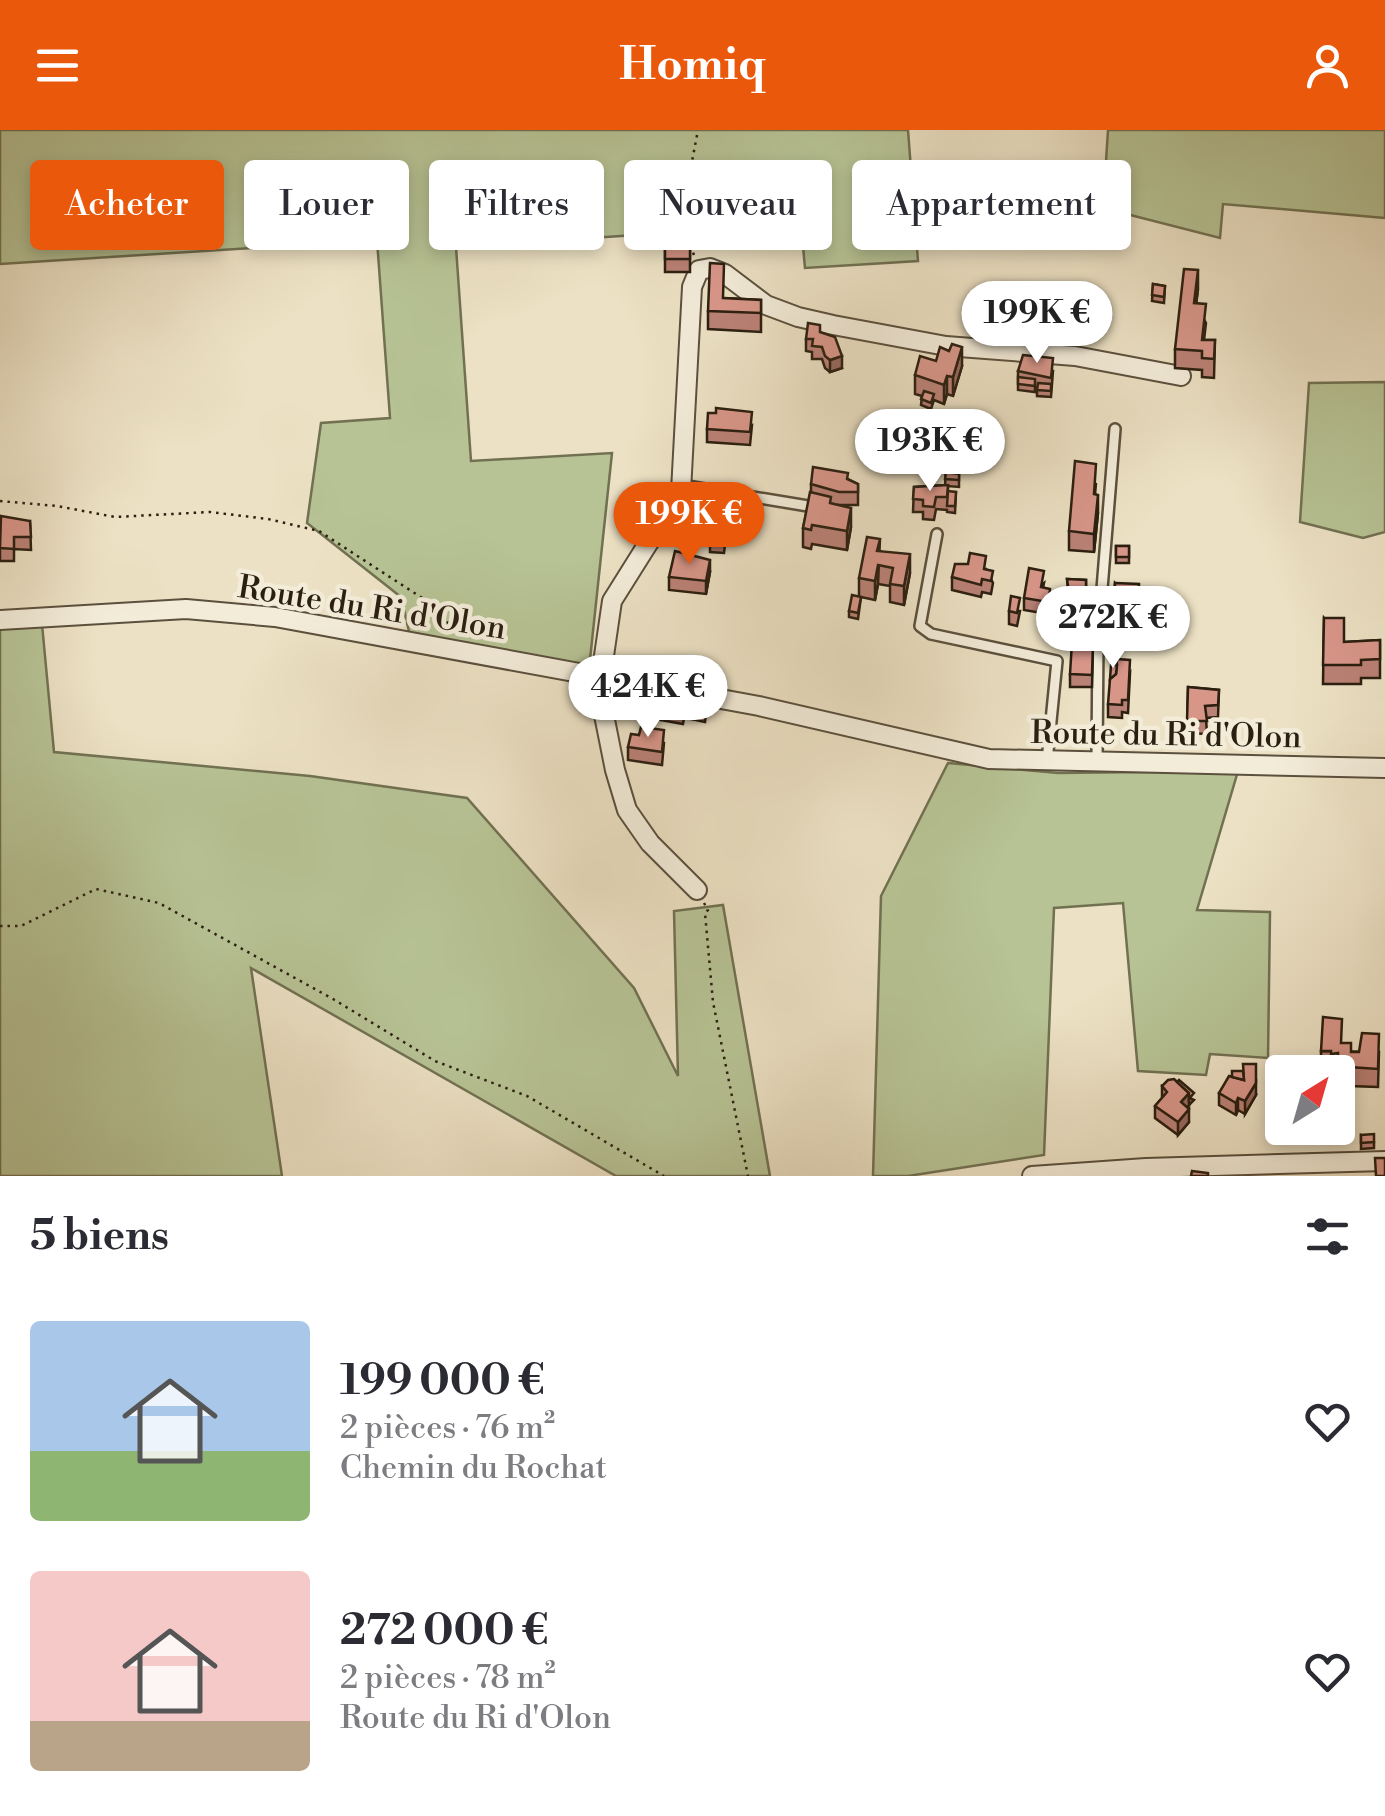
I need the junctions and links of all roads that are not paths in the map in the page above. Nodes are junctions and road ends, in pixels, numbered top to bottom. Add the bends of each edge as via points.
1 (1181, 376) dead end
2 (1115, 429) dead end
3 (682, 485) junction
4 (814, 507) edge
5 (937, 534) dead end
6 (0, 620) edge
7 (602, 678) junction
8 (1047, 762) junction
9 (1097, 763) junction
10 (1385, 768) edge
11 (697, 890) road end
12 (1385, 1161) edge
13 (1032, 1176) edge

1 - 3 street via 833,325 766,305 726,274 699,270 692,286
2 - 9 lane via 1098,638
3 - 4 lane
3 - 7 street via 612,601
5 - 8 lane via 920,626 931,634 1057,661
6 - 7 street, Route du Ri d'Olon via 186,609 275,617
7 - 8 street, Route du Ri d'Olon via 989,759
7 - 11 street via 599,690 627,810
8 - 9 street, Route du Ri d'Olon
9 - 10 street, Route du Ri d'Olon
12 - 13 street

